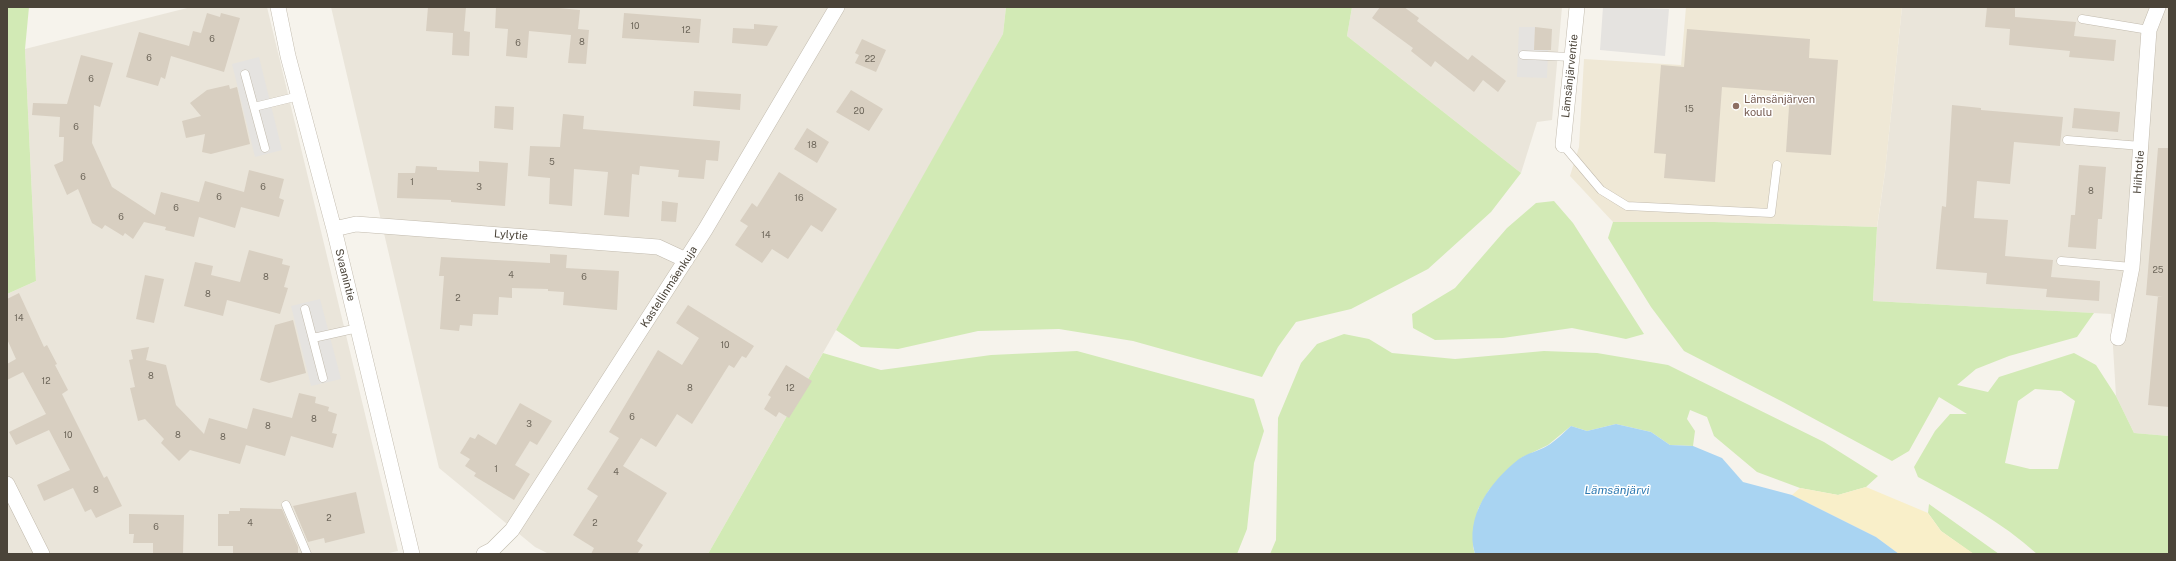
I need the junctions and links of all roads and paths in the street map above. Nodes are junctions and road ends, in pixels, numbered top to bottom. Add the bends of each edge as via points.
1 (278, 7) edge
2 (837, 7) edge
3 (1577, 7) edge
4 (2158, 7) edge
5 (2082, 19) dead end
6 (2149, 30) junction
7 (1523, 55) dead end
8 (1572, 57) junction
9 (245, 74) dead end
10 (299, 96) junction
11 (254, 107) junction
12 (2067, 140) dead end
13 (1563, 145) joint
14 (2140, 146) junction
15 (265, 148) dead end
16 (1777, 164) dead end
17 (334, 229) junction
18 (686, 260) junction
19 (2061, 261) dead end
20 (2132, 267) junction
21 (305, 309) dead end
22 (358, 328) junction
23 (312, 338) junction
24 (2118, 338) dead end
25 (323, 378) dead end
26 (7, 484) edge
27 (286, 505) dead end
28 (410, 550) edge
29 (42, 554) edge
30 (307, 554) edge
31 (484, 554) edge

1 - 10 street, Svaanintie
2 - 18 street, Kastellinmäenkuja
3 - 8 street, Lämsänjärventie
4 - 6 street, Hiihtotie
5 - 6 lane
6 - 14 street, Hiihtotie
7 - 8 lane
8 - 13 street, Lämsänjärventie
9 - 11 lane
10 - 11 lane
10 - 17 street, Svaanintie
11 - 15 lane
12 - 14 lane
13 - 16 lane via 1601,190 1627,206 1771,213
14 - 20 street, Hiihtotie
17 - 18 street, Lylytie via 356,224 658,246
17 - 22 street, Svaanintie
18 - 31 street, Kastellinmäenkuja via 512,530 492,550
19 - 20 lane
20 - 24 street, Hiihtotie
21 - 23 lane
22 - 23 lane
22 - 28 street, Svaanintie
23 - 25 lane
26 - 29 street
27 - 30 lane

